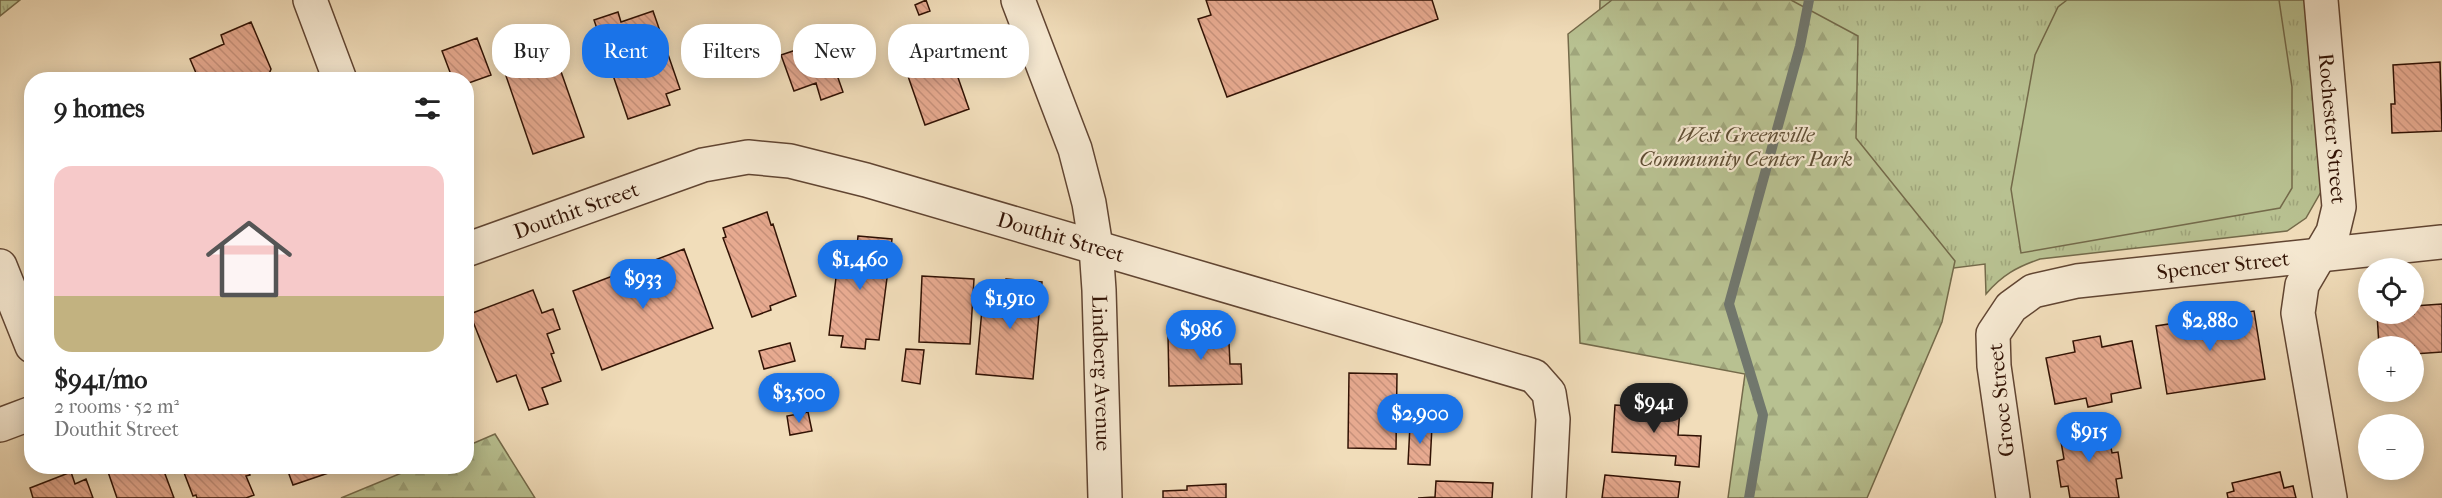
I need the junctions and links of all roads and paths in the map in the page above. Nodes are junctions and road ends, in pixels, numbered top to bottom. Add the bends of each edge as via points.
1 (310, 0) edge
2 (1018, 0) edge
3 (2320, 0) edge
4 (337, 72) edge
5 (2442, 242) edge
6 (474, 247) edge
7 (1096, 247) junction
8 (2319, 254) junction
9 (0, 266) edge
10 (2011, 307) joint
11 (24, 326) edge
12 (24, 417) edge
13 (0, 425) edge
14 (1105, 498) edge
15 (1549, 498) edge
16 (2013, 498) edge
17 (2330, 498) edge

1 - 4 street
2 - 7 street, Lindberg Avenue via 1075,149
3 - 8 street, Rochester Street via 2339,207 2332,232
5 - 8 street, Spencer Street
6 - 7 street, Douthit Street via 703,165 748,157 790,160
7 - 14 street, Lindberg Avenue
7 - 15 street, Douthit Street via 1534,376 1549,393 1553,419
8 - 10 street, Spencer Street via 2077,281 2032,291
8 - 17 street, Rochester Street via 2302,285 2298,313
9 - 11 street
10 - 16 street, Groce Street via 1994,334 1994,366
12 - 13 street

